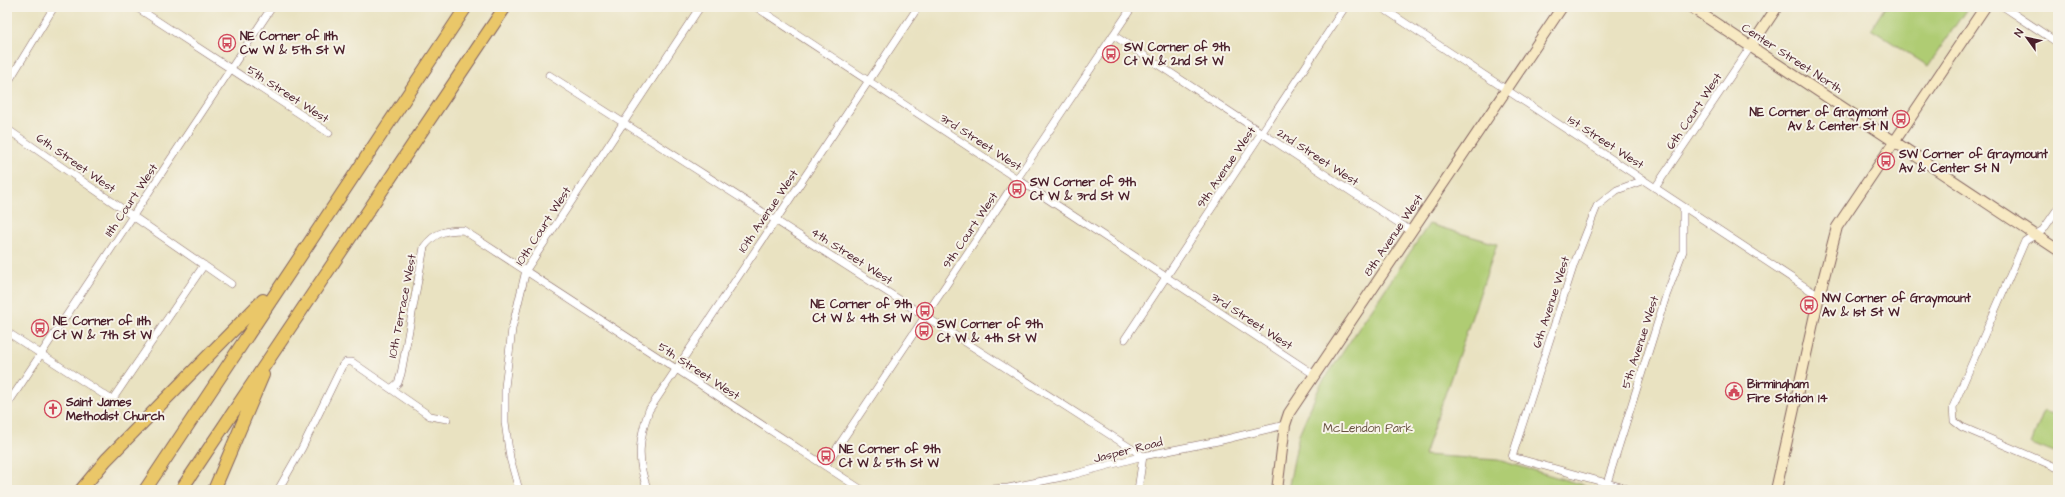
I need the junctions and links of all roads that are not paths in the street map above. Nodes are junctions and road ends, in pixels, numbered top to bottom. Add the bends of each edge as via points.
1 (54, 7) edge
2 (136, 7) edge
3 (272, 7) edge
4 (466, 7) edge
5 (505, 7) edge
6 (700, 7) edge
7 (756, 7) edge
8 (918, 7) edge
9 (1132, 7) edge
10 (1345, 7) edge
11 (1381, 7) edge
12 (1562, 7) edge
13 (1691, 7) edge
14 (1777, 7) edge
15 (1985, 7) edge
16 (2004, 7) edge
17 (1113, 35) junction
18 (2058, 43) edge
19 (1750, 46) junction
20 (231, 69) junction
21 (549, 75) dead end
22 (868, 81) junction
23 (7, 84) edge
24 (1506, 90) junction
25 (624, 123) junction
26 (7, 129) edge
27 (328, 133) dead end
28 (1262, 133) junction
29 (1894, 141) junction
30 (1017, 179) junction
31 (1644, 180) junction
32 (1655, 188) junction
33 (1683, 206) junction
34 (2058, 208) edge
35 (133, 216) junction
36 (775, 220) junction
37 (1411, 231) junction
38 (2034, 234) junction
39 (2058, 250) edge
40 (301, 255) junction
41 (204, 265) junction
42 (526, 270) junction
43 (1166, 277) junction
44 (231, 284) dead end
45 (1820, 296) junction
46 (925, 316) junction
47 (7, 332) edge
48 (1125, 339) dead end
49 (274, 349) junction
50 (41, 354) junction
51 (675, 369) junction
52 (1315, 375) junction
53 (392, 388) junction
54 (7, 405) edge
55 (448, 419) dead end
56 (1285, 425) junction
57 (1143, 456) junction
58 (825, 466) junction
59 (2058, 468) edge
60 (1607, 483) junction
61 (81, 490) edge
62 (145, 490) edge
63 (181, 490) edge
64 (214, 490) edge
65 (278, 490) edge
66 (519, 490) edge
67 (648, 490) edge
68 (862, 490) edge
69 (974, 490) edge
70 (1138, 490) edge
71 (1277, 490) edge
72 (1632, 490) edge
73 (1776, 490) edge

1 - 23 street
2 - 20 street, 5th Street West
3 - 20 street, 11th Court West
4 - 40 highway
5 - 49 highway
6 - 25 street, 10th Court West
7 - 22 street, 3rd Street West
8 - 22 street, 10th Avenue West
9 - 17 street, 9th Court West
10 - 28 street, 9th Avenue West
11 - 24 street, 1st Street West
12 - 24 main road, 8th Avenue West
13 - 19 main road, Center Street North
14 - 19 main road
15 - 29 main road
16 - 18 street
17 - 28 street, 2nd Street West
17 - 30 street, 9th Court West
19 - 29 main road, Center Street North
19 - 32 street, 6th Court West
20 - 27 street, 5th Street West
20 - 35 street, 11th Court West
21 - 25 street, 4th Street West
22 - 30 street, 3rd Street West
22 - 36 street, 10th Avenue West
24 - 31 street, 1st Street West
24 - 37 main road, 8th Avenue West
25 - 36 street, 4th Street West
25 - 42 street, 10th Court West
26 - 35 street, 6th Street West
28 - 37 street, 2nd Street West
28 - 43 street, 9th Avenue West
29 - 38 main road, Center Street North
29 - 45 main road via 1837,227
30 - 43 street, 3rd Street West
30 - 46 street, 9th Court West
31 - 32 street, 1st Street West
31 - 60 street, 6th Avenue West via 1617,190 1598,206 1574,264 1512,457
32 - 33 street, 1st Street West
33 - 45 street, 1st Street West
33 - 60 street, 5th Avenue West via 1683,251 1666,296
34 - 38 street via 2043,230
35 - 41 street, 6th Street West
35 - 50 street, 11th Court West
36 - 46 street, 4th Street West
36 - 51 street, 10th Avenue West
37 - 52 main road, 8th Avenue West
38 - 39 main road, Center Street North
38 - 59 street via 2025,241 1953,407 1954,421 1985,438
40 - 61 highway via 255,310 106,460
40 - 62 highway
41 - 44 street, 6th Street West
41 - 50 street via 112,400
42 - 51 street, 5th Street West
42 - 53 street, 10th Terrace West via 464,230 445,230 429,240 424,247 401,374 398,383
42 - 66 street, 10th Court West via 512,329 505,387 505,422 510,458
43 - 48 street, 9th Avenue West
43 - 52 street, 3rd Street West
45 - 73 main road
46 - 57 street, 4th Street West
46 - 58 street, 9th Court West
47 - 50 street
49 - 63 highway
49 - 64 highway
50 - 54 street, 11th Court West
51 - 58 street, 5th Street West
51 - 67 street, 10th Avenue West via 649,410 642,429 639,462
52 - 56 main road, 8th Avenue West via 1289,413
53 - 55 street via 430,416
53 - 65 street via 352,362 346,362
56 - 57 street, Jasper Road
56 - 71 main road, 8th Avenue West
57 - 69 street, Jasper Road via 1072,475 1008,488
57 - 70 street
58 - 68 street, 5th Street West
60 - 72 street

